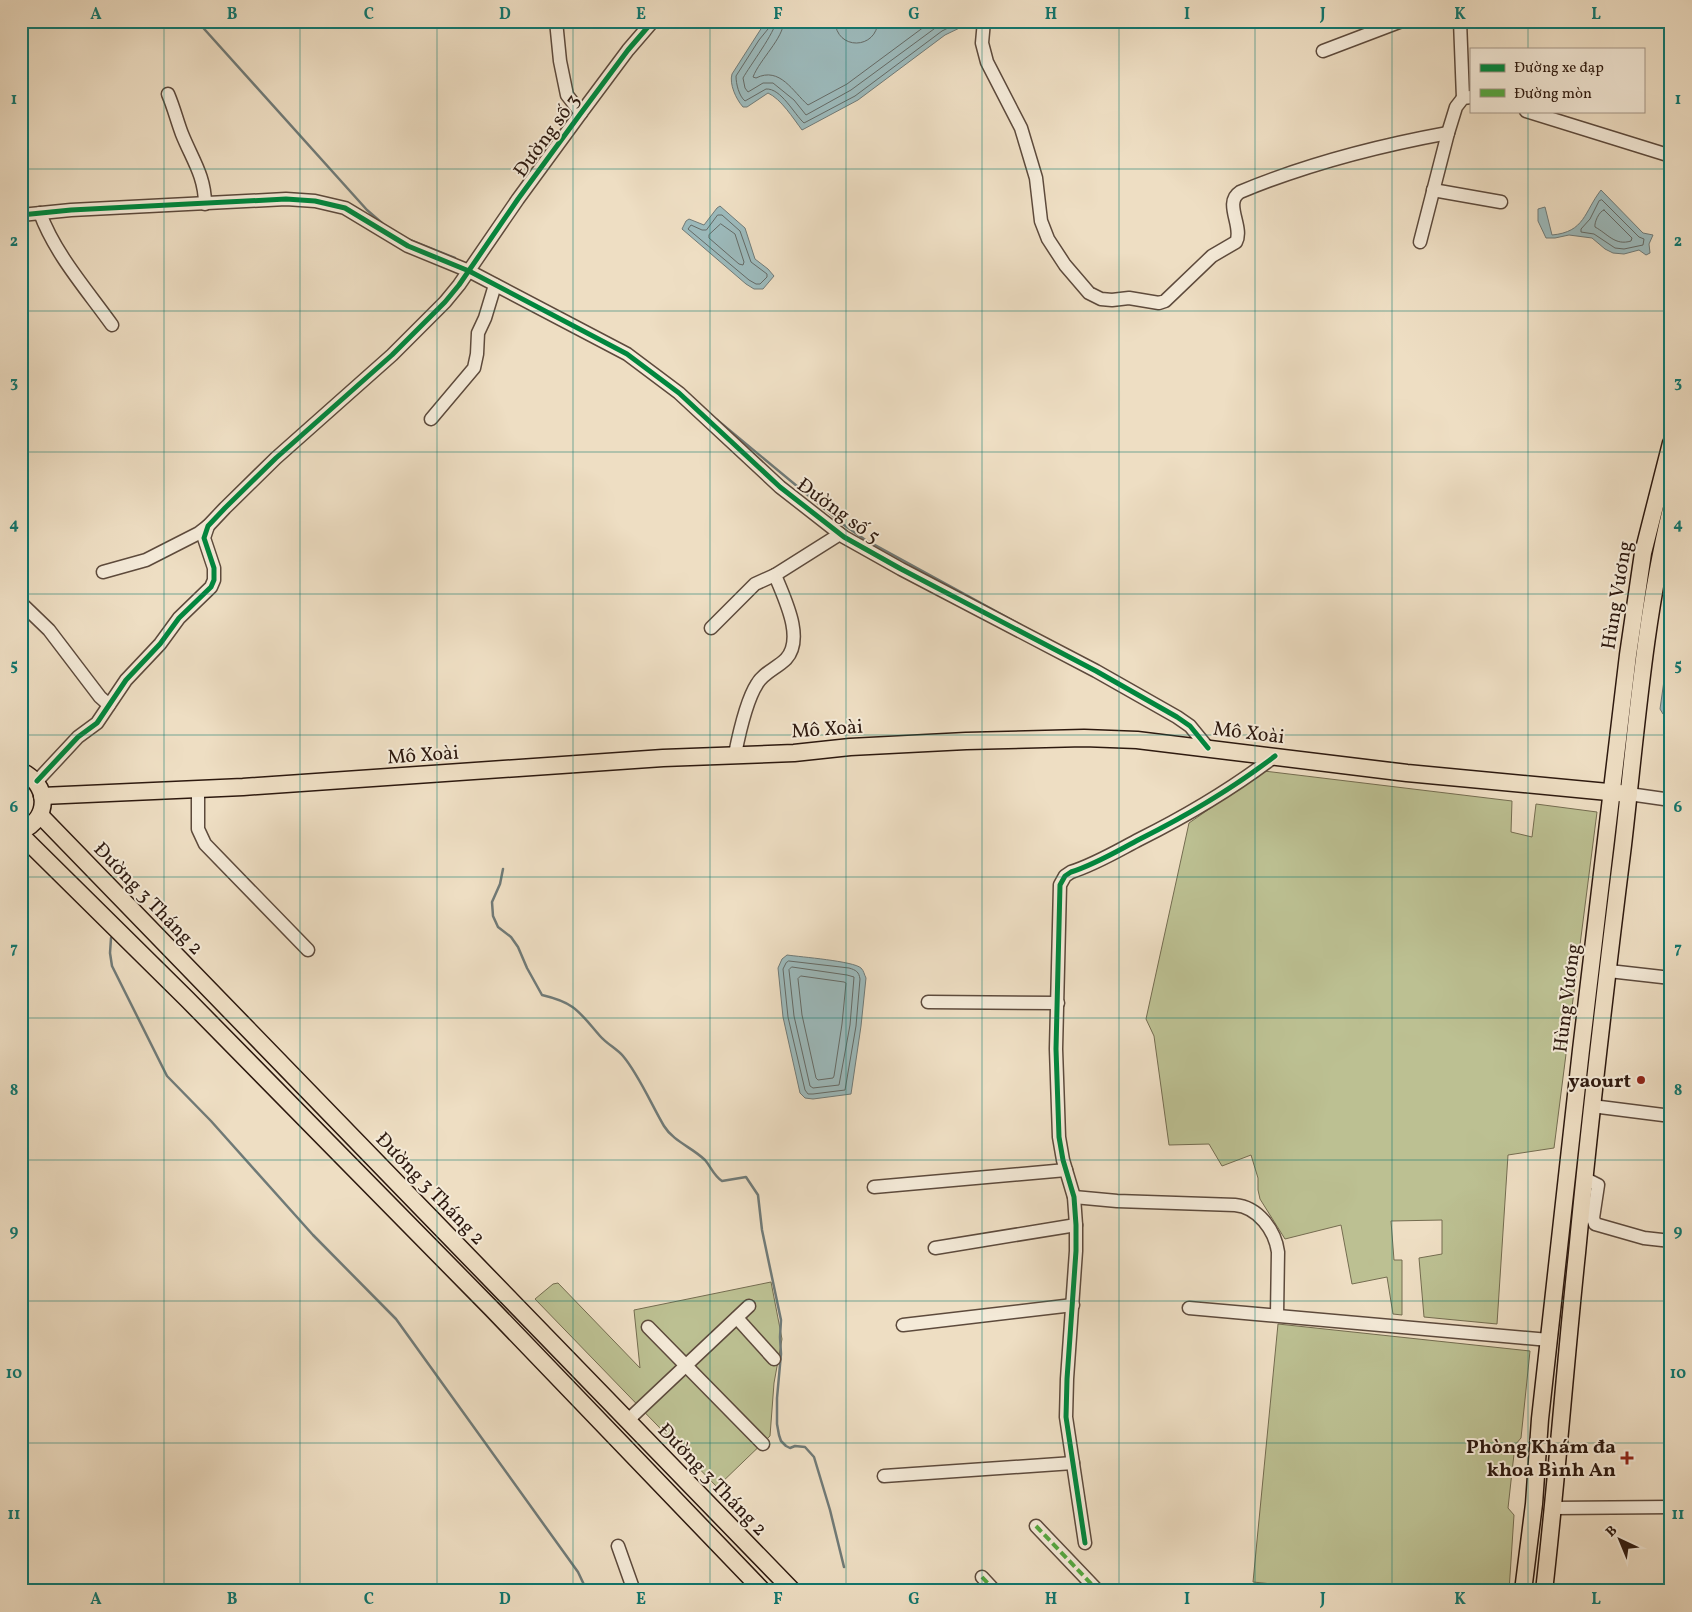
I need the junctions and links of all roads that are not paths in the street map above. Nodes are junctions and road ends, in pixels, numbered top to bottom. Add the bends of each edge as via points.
1 (556, 21) edge
2 (653, 21) edge
3 (984, 21) edge
4 (1402, 21) edge
5 (1460, 21) edge
6 (1323, 51) dead end
7 (168, 94) dead end
8 (1467, 97) edge
9 (1529, 112) edge
10 (581, 113) junction
11 (1448, 133) junction
12 (1671, 156) edge
13 (1433, 190) junction
14 (1501, 202) dead end
15 (205, 204) junction
16 (40, 213) junction
17 (21, 215) edge
18 (1420, 242) dead end
19 (469, 271) junction
20 (495, 285) junction
21 (112, 325) dead end
22 (431, 419) dead end
23 (1671, 443) edge
24 (1670, 514) edge
25 (208, 526) junction
26 (840, 534) junction
27 (103, 572) dead end
28 (776, 575) junction
29 (21, 603) edge
30 (711, 628) dead end
31 (109, 705) junction
32 (1208, 748) junction
33 (735, 754) junction
34 (1275, 756) junction
35 (21, 771) edge
36 (39, 789) junction
37 (198, 789) junction
38 (1612, 792) junction
39 (1629, 794) junction
40 (1671, 800) edge
41 (40, 815) junction
42 (21, 831) edge
43 (21, 835) edge
44 (308, 950) dead end
45 (1609, 971) junction
46 (1671, 978) edge
47 (204, 983) junction
48 (187, 999) junction
49 (928, 1002) dead end
50 (1058, 1003) junction
51 (1592, 1106) junction
52 (1671, 1116) edge
53 (1066, 1170) junction
54 (1584, 1178) junction
55 (874, 1187) dead end
56 (1074, 1197) junction
57 (1076, 1225) junction
58 (1671, 1241) edge
59 (935, 1248) dead end
60 (507, 1297) junction
61 (1073, 1305) junction
62 (749, 1306) dead end
63 (1189, 1308) dead end
64 (492, 1309) junction
65 (1277, 1315) junction
66 (737, 1318) junction
67 (903, 1325) dead end
68 (648, 1327) dead end
69 (1549, 1340) junction
70 (1568, 1341) junction
71 (774, 1359) dead end
72 (686, 1366) junction
73 (627, 1421) junction
74 (763, 1444) dead end
75 (1073, 1463) junction
76 (884, 1476) dead end
77 (1534, 1504) junction
78 (1671, 1507) edge
79 (1554, 1508) junction
80 (1036, 1526) dead end
81 (1086, 1543) dead end
82 (618, 1546) dead end
83 (750, 1548) junction
84 (736, 1563) junction
85 (982, 1577) dead end
86 (634, 1591) edge
87 (763, 1591) edge
88 (793, 1591) edge
89 (995, 1591) edge
90 (1098, 1591) edge
91 (1523, 1591) edge
92 (1544, 1591) edge

1 - 10 street via 567,95
2 - 10 street, Đường số 3
3 - 11 street via 983,49 991,72 1022,128 1036,178 1044,229 1073,276 1101,299 1129,298 1159,304 1166,301 1212,256 1236,242 1239,234 1233,202 1240,192 1325,162 1398,142
4 - 6 street
5 - 8 street
7 - 15 street via 201,174
8 - 11 street via 1456,108
9 - 12 street
10 - 19 street, Đường số 3
11 - 13 street
13 - 14 street
13 - 18 street
15 - 16 street, Đường số 5
15 - 19 street, Đường số 5 via 286,199 325,202 354,213 413,249
16 - 17 street, Đường số 5
16 - 21 street via 48,232
19 - 20 street, Đường số 5
19 - 25 street, Đường số 3 via 416,332 306,430
20 - 22 street via 478,333 474,368
20 - 26 street, Đường số 5 via 636,360 679,393 780,487
23 - 38 main road, Hùng Vương via 1651,515 1637,587
24 - 39 main road, Hùng Vương via 1656,576
25 - 27 street, Đường số 3 via 146,560
25 - 31 street via 204,538 214,568 213,584 179,618
26 - 28 street
26 - 32 street, Đường số 5 via 1182,720
28 - 30 street via 755,584
28 - 33 street via 792,622 794,647 787,658 756,684
29 - 31 street via 49,630
31 - 36 street via 97,723 78,737
32 - 33 main road, Mô Xoài via 1084,738
32 - 34 main road, Mô Xoài
33 - 37 main road, Mô Xoài
34 - 38 main road, Mô Xoài via 1406,773
34 - 50 street via 1228,791 1177,821 1065,876 1060,885
35 - 36 main road via 29,775
36 - 37 main road, Mô Xoài
36 - 41 main road via 43,802
37 - 44 street via 198,829 205,844
38 - 39 main road, Mô Xoài
38 - 69 main road, Hùng Vương
39 - 40 street
39 - 45 main road, Hùng Vương
41 - 42 main road
41 - 47 main road, Đường 3 Tháng 2
43 - 48 main road, Đường 3 Tháng 2
45 - 46 street
45 - 51 main road, Hùng Vương
47 - 48 street
47 - 60 main road, Đường 3 Tháng 2
48 - 64 main road, Đường 3 Tháng 2
49 - 50 street
50 - 53 street via 1059,1137
51 - 52 street
51 - 54 main road, Hùng Vương
53 - 55 street
53 - 56 street
54 - 58 street via 1598,1185 1595,1224 1644,1238
54 - 70 main road, Hùng Vương
56 - 57 street
56 - 65 street via 1235,1205 1252,1209 1277,1244
57 - 59 street
57 - 61 street
60 - 64 street
60 - 73 main road, Đường 3 Tháng 2
61 - 67 street
61 - 75 street via 1066,1417
62 - 66 street
63 - 65 street
64 - 84 main road, Đường 3 Tháng 2
65 - 69 street
66 - 71 street
66 - 72 street
68 - 72 street
69 - 70 main road
69 - 77 main road, Hùng Vương
70 - 79 main road, Hùng Vương
72 - 73 street
72 - 74 street
73 - 83 main road, Đường 3 Tháng 2
75 - 76 street
75 - 81 street
77 - 79 main road
77 - 91 main road, Hùng Vương
78 - 79 street
79 - 92 main road, Hùng Vương
80 - 90 street
82 - 86 street
83 - 84 street
83 - 88 main road, Đường 3 Tháng 2
84 - 87 main road, Đường 3 Tháng 2
85 - 89 street

